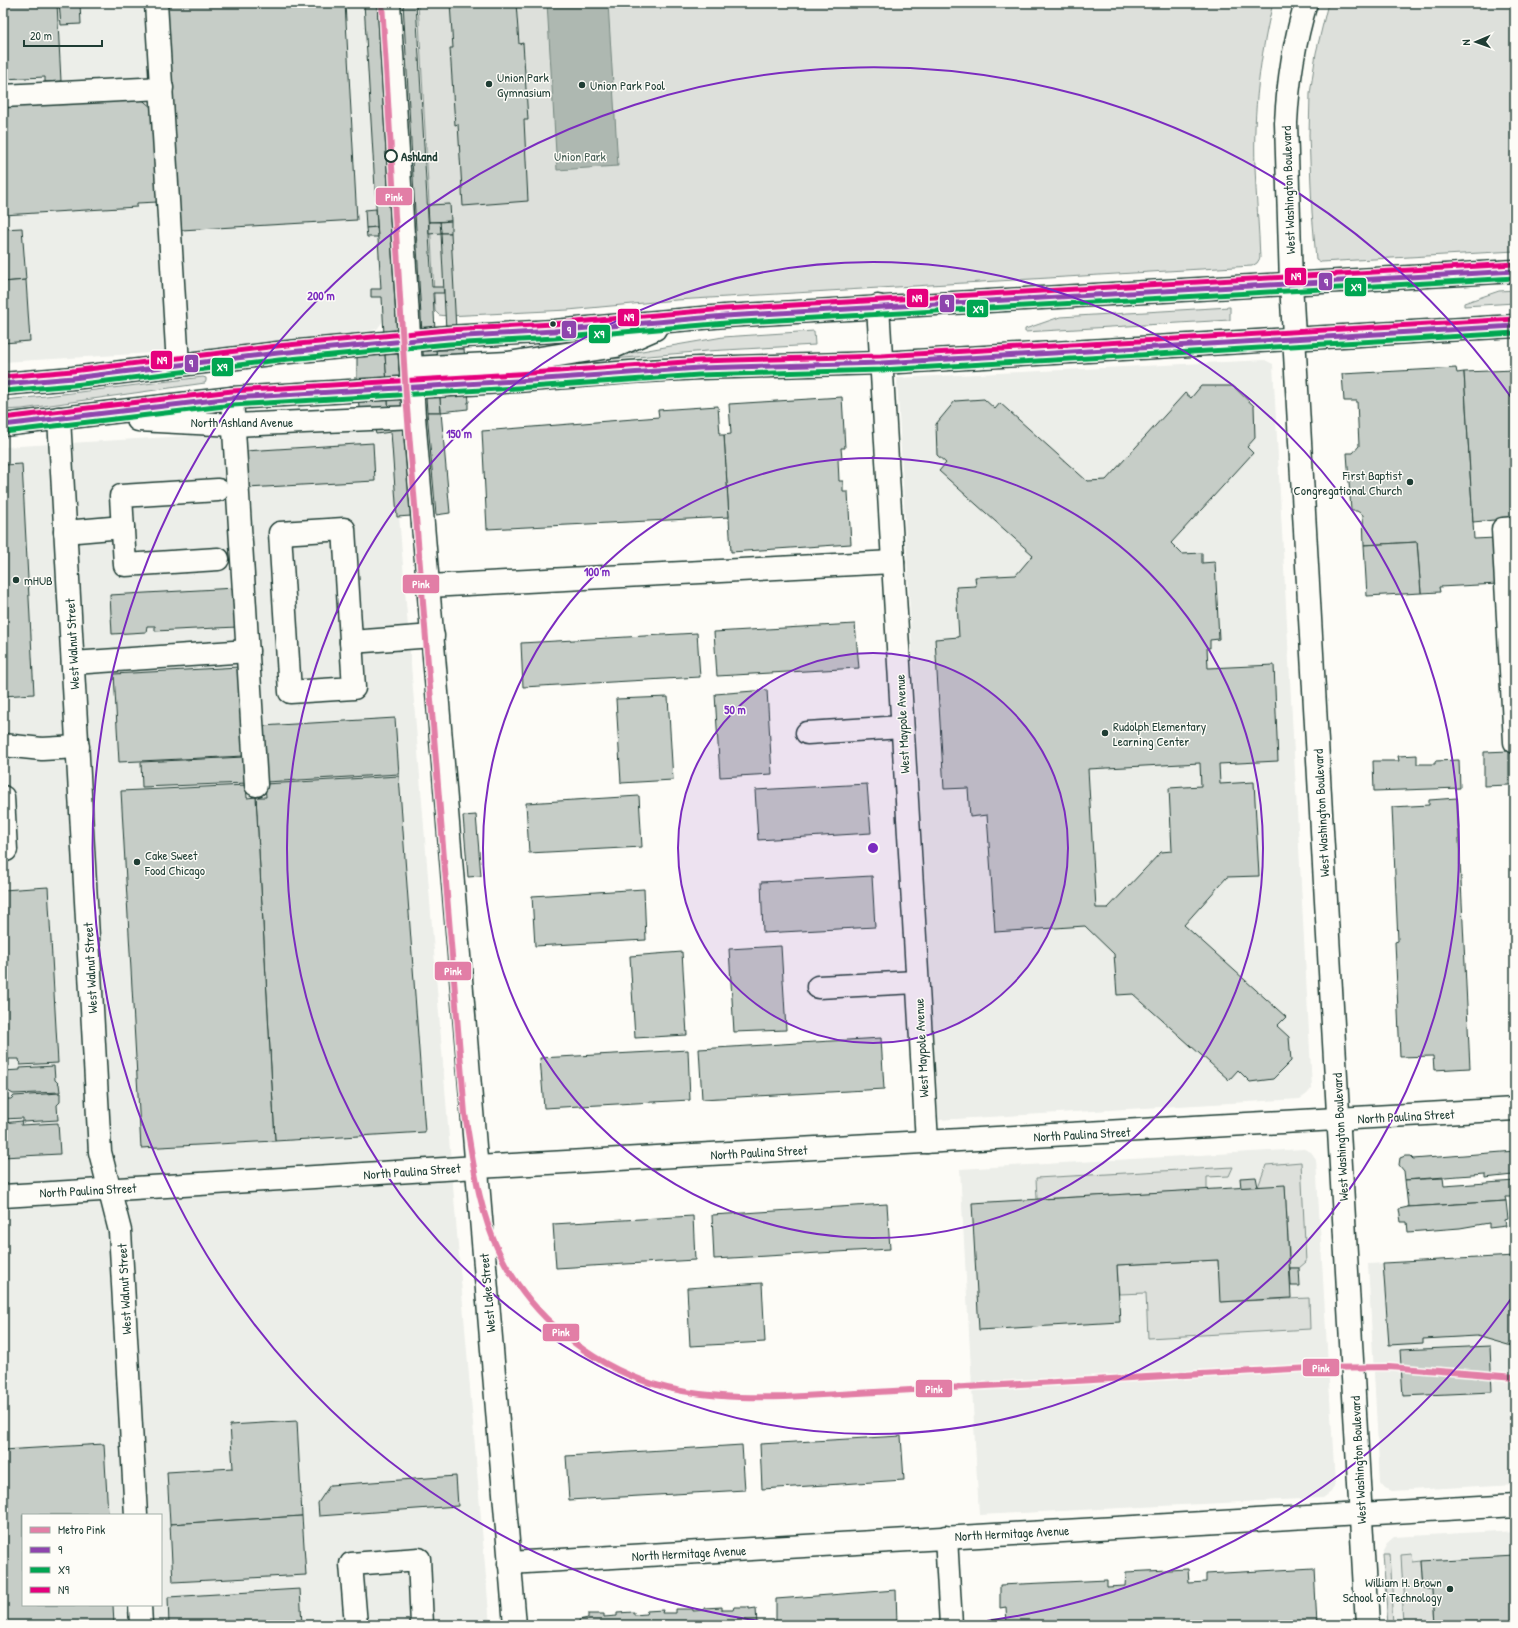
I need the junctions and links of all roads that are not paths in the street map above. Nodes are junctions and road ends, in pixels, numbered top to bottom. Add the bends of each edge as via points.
1 (156, 3) edge
2 (389, 3) edge
3 (1306, 3) edge
4 (162, 88) junction
5 (3, 96) edge
6 (1515, 271) edge
7 (1291, 283) junction
8 (878, 306) junction
9 (672, 322) junction
10 (1515, 326) edge
11 (1294, 340) junction
12 (409, 341) junction
13 (881, 363) junction
14 (178, 365) junction
15 (412, 377) junction
16 (3, 384) edge
17 (232, 398) junction
18 (65, 417) junction
19 (414, 417) junction
20 (3, 425) edge
21 (235, 425) junction
22 (218, 490) dead end
23 (123, 527) junction
24 (1515, 528) edge
25 (65, 532) junction
26 (218, 559) dead end
27 (893, 562) junction
28 (429, 586) junction
29 (433, 636) junction
30 (351, 642) junction
31 (248, 651) junction
32 (73, 663) junction
33 (902, 727) junction
34 (807, 734) dead end
35 (1515, 742) edge
36 (3, 745) edge
37 (78, 747) junction
38 (256, 785) dead end
39 (3, 797) edge
40 (3, 802) edge
41 (3, 850) edge
42 (917, 982) junction
43 (818, 987) dead end
44 (1515, 1109) edge
45 (1339, 1119) junction
46 (927, 1142) junction
47 (477, 1167) junction
48 (110, 1189) junction
49 (3, 1196) edge
50 (1515, 1505) edge
51 (136, 1514) edge
52 (1361, 1514) junction
53 (946, 1537) junction
54 (509, 1563) junction
55 (140, 1606) edge
56 (141, 1625) edge
57 (356, 1625) edge
58 (422, 1625) edge
59 (515, 1625) edge
60 (951, 1625) edge
61 (1367, 1625) edge

1 - 4 street
2 - 12 street, West Lake Street
3 - 7 street, West Washington Boulevard via 1292,62 1287,100
4 - 5 street
4 - 14 street
6 - 7 street, North Ashland Avenue
7 - 8 street, North Ashland Avenue
7 - 11 street, West Washington Boulevard
8 - 9 street, North Ashland Avenue
8 - 13 street, West Maypole Avenue
9 - 12 street, North Ashland Avenue
9 - 15 street, North Ashland Avenue via 616,346
10 - 11 street, North Ashland Avenue
11 - 13 street, North Ashland Avenue
11 - 45 street, West Washington Boulevard
12 - 14 street, North Ashland Avenue
12 - 15 street, West Lake Street
13 - 15 street, North Ashland Avenue via 699,368 517,381
13 - 27 street, West Maypole Avenue
14 - 16 street, North Ashland Avenue
15 - 17 street, North Ashland Avenue
15 - 19 street, West Lake Street
17 - 18 street, North Ashland Avenue
17 - 21 street
18 - 20 street, North Ashland Avenue
18 - 21 street, North Ashland Avenue
18 - 25 street, West Walnut Street
19 - 21 street, North Ashland Avenue
19 - 28 street, West Lake Street
21 - 31 street
22 - 23 street via 121,496
23 - 25 street
23 - 26 street via 125,565
24 - 35 street via 1503,529
25 - 32 street, West Walnut Street
27 - 28 street
27 - 33 street, West Maypole Avenue
28 - 29 street, West Lake Street
29 - 30 street
29 - 47 street, West Lake Street
30 - 30 street via 344,529 280,533 290,692 354,688
31 - 32 street
31 - 38 street
32 - 37 street, West Walnut Street
33 - 34 street
33 - 42 street, West Maypole Avenue
36 - 37 street via 42,749
37 - 48 street, West Walnut Street via 100,1152
39 - 40 street
40 - 41 street via 6,850
42 - 43 street
42 - 46 street, West Maypole Avenue
44 - 45 street, North Paulina Street
45 - 46 street, North Paulina Street
45 - 52 street, West Washington Boulevard
46 - 47 street, North Paulina Street
47 - 48 street, North Paulina Street
47 - 54 street, West Lake Street
48 - 49 street, North Paulina Street
48 - 51 street, West Walnut Street via 120,1231
50 - 52 street, North Hermitage Avenue
52 - 53 street, North Hermitage Avenue
52 - 61 street, West Washington Boulevard
53 - 54 street, North Hermitage Avenue
53 - 60 street
54 - 59 street, West Lake Street
55 - 56 street
57 - 58 street via 351,1564 419,1559

